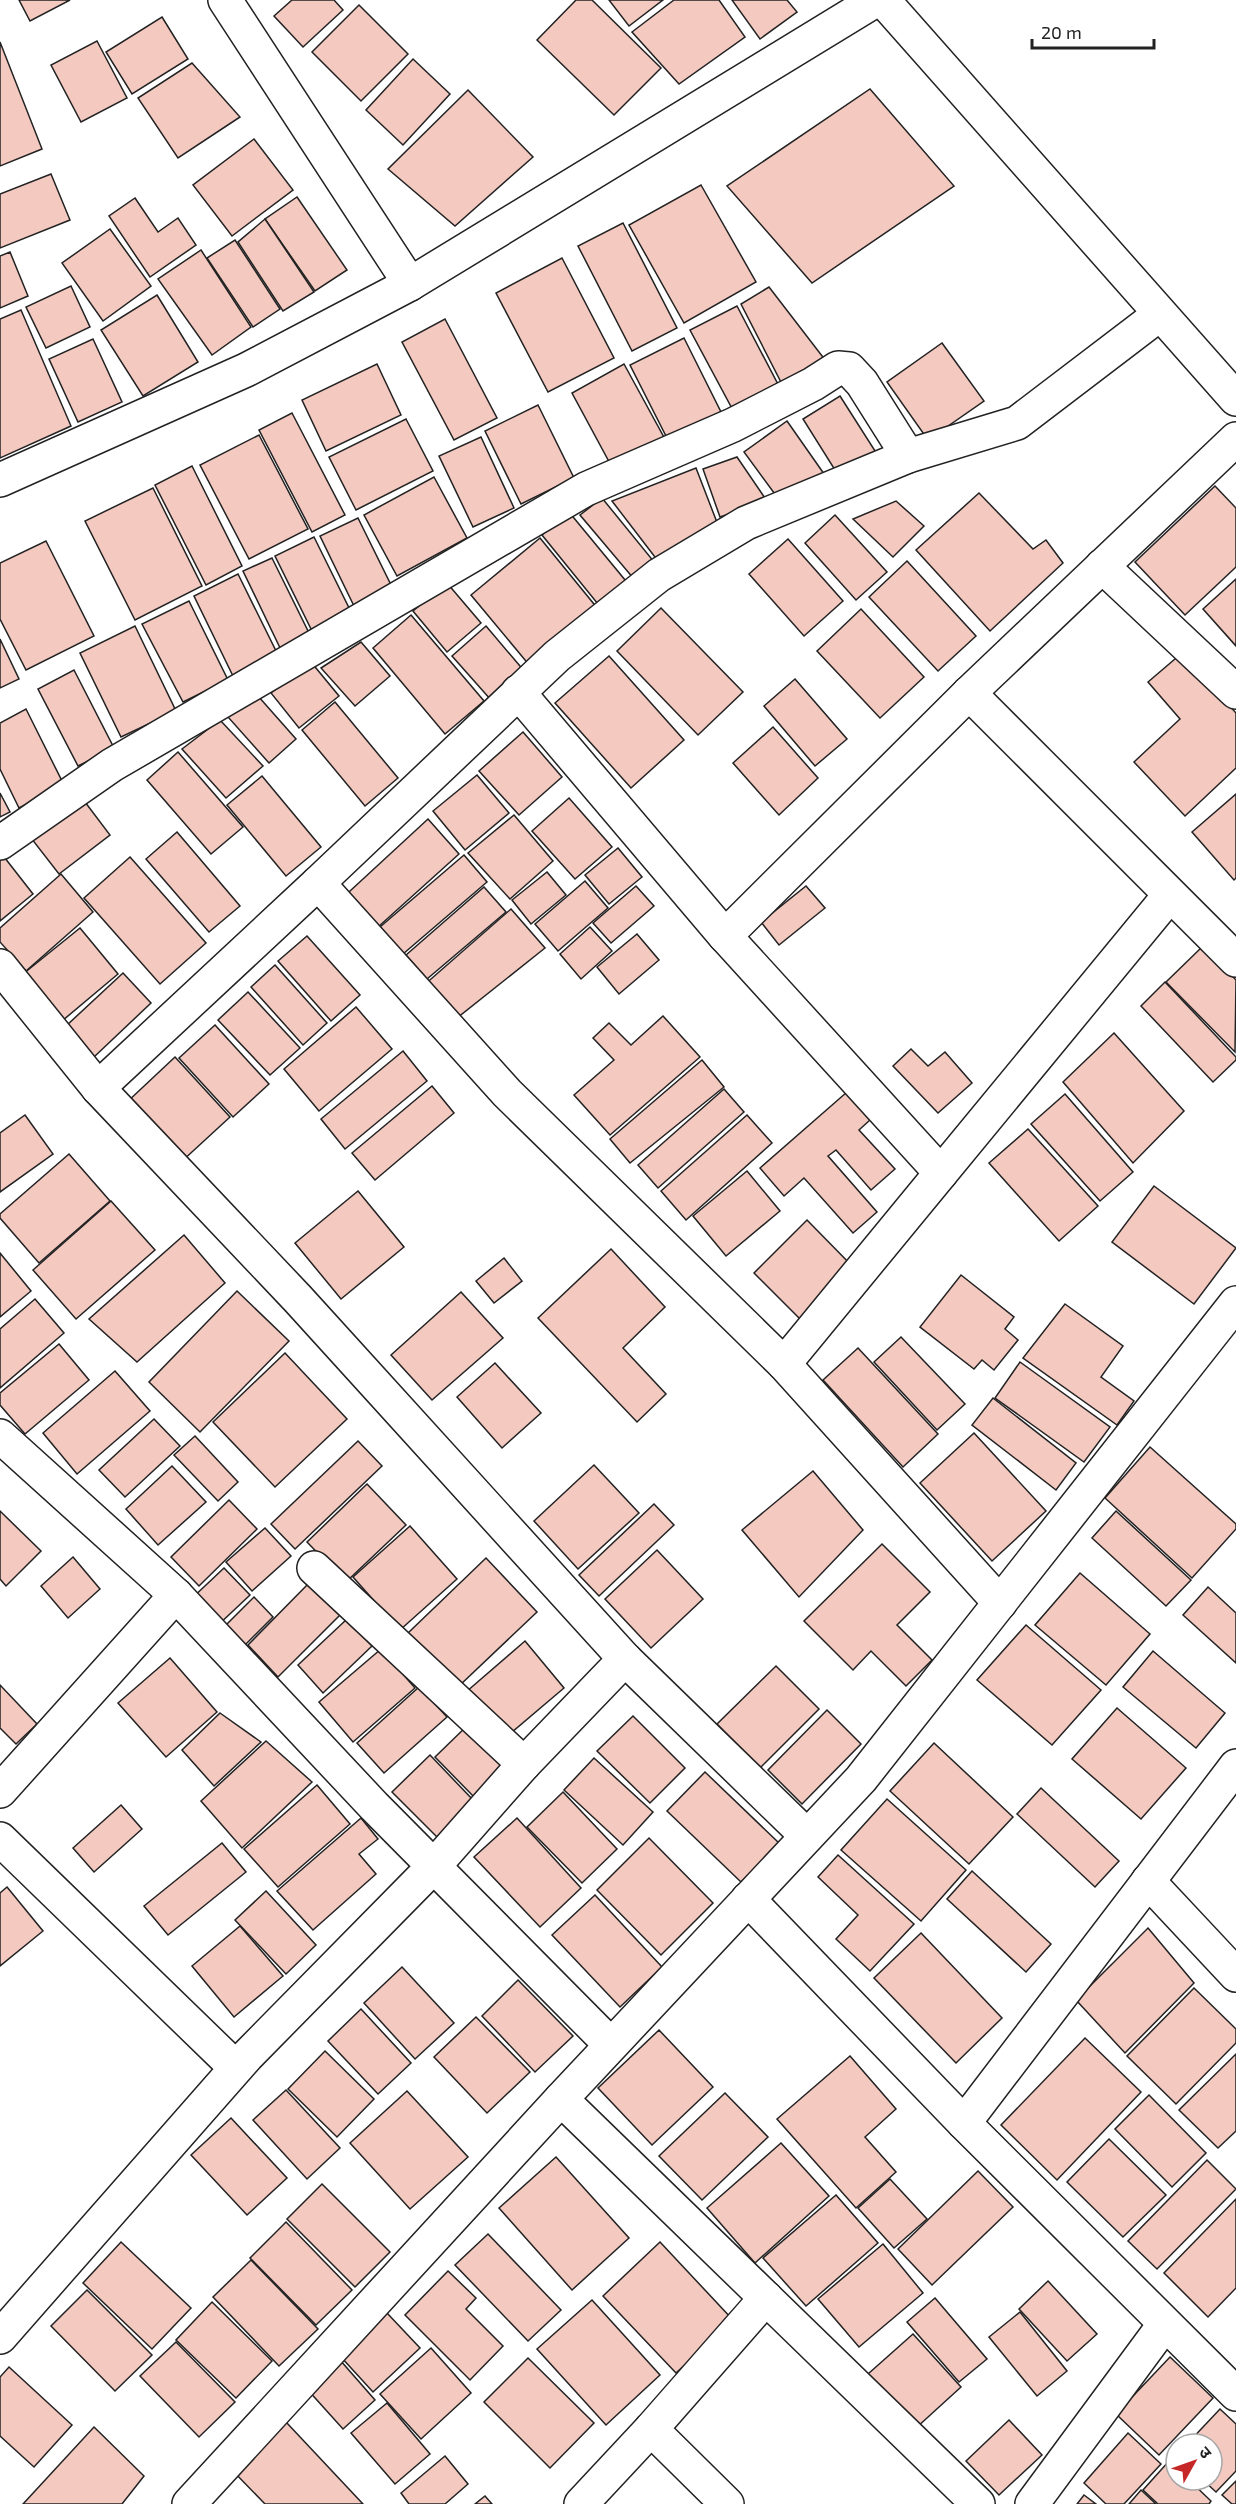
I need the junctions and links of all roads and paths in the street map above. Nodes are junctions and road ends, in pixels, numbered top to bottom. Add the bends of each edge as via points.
1 (225, 0) edge
2 (876, 0) edge
3 (883, 0) edge
4 (410, 284) junction
5 (1160, 314) junction
6 (1236, 399) edge
7 (1236, 439) edge
8 (908, 456) junction
9 (0, 480) edge
10 (1102, 566) junction
11 (518, 692) junction
12 (1236, 692) edge
13 (969, 693) junction
14 (0, 843) edge
15 (318, 882) junction
16 (1169, 896) junction
17 (725, 936) junction
18 (1236, 960) edge
19 (0, 966) edge
20 (98, 1088) junction
21 (941, 1173) junction
22 (1236, 1303) edge
23 (783, 1364) junction
24 (0, 1436) edge
25 (314, 1568) dead end
26 (176, 1595) junction
27 (1000, 1603) junction
28 (625, 1659) junction
29 (524, 1764) junction
30 (1236, 1766) edge
31 (0, 1791) edge
32 (807, 1836) junction
33 (0, 1839) edge
34 (434, 1866) junction
35 (1148, 1881) junction
36 (748, 1899) junction
37 (1236, 1975) edge
38 (611, 2045) junction
39 (236, 2068) junction
40 (561, 2099) junction
41 (964, 2123) junction
42 (766, 2298) junction
43 (1164, 2325) junction
44 (0, 2337) edge
45 (1236, 2394) edge
46 (651, 2428) junction
47 (189, 2504) edge
48 (581, 2504) edge
49 (727, 2504) edge
50 (978, 2504) edge
51 (1032, 2504) edge

1 - 4 street
2 - 4 street
3 - 5 street
4 - 9 street via 246,370
5 - 6 street
5 - 8 street via 1017,423
7 - 10 street
8 - 11 street via 746,523 659,575
8 - 14 street via 862,384 849,369 838,368 733,425 586,489 112,765
10 - 12 street
10 - 13 street
11 - 15 street
11 - 17 street
13 - 16 street
13 - 17 street
15 - 20 street
15 - 23 street via 507,1093
16 - 18 street
16 - 21 street
17 - 21 street
19 - 20 street
20 - 28 street via 298,1299
21 - 23 street
22 - 27 street
23 - 27 street
24 - 26 street
25 - 29 street
26 - 31 street
26 - 34 street
27 - 32 street via 861,1779
28 - 29 street
28 - 32 street
29 - 34 street
30 - 35 street
32 - 36 street
33 - 39 street
34 - 38 street
34 - 39 street
35 - 37 street
35 - 41 street
36 - 38 street
36 - 41 street
38 - 40 street
39 - 44 street
40 - 42 street
40 - 47 street
41 - 43 street
42 - 46 street
42 - 50 street
43 - 45 street
43 - 51 street
46 - 48 street
46 - 49 street

